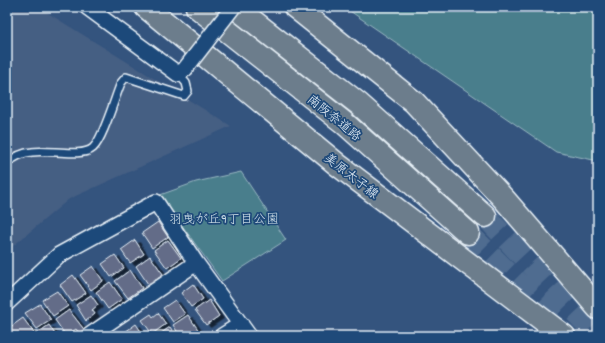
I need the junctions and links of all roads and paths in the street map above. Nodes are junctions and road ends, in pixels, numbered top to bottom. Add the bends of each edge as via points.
1 (87, 7) edge
2 (146, 7) edge
3 (197, 7) edge
4 (234, 7) edge
5 (295, 7) edge
6 (182, 72) junction
7 (7, 163) edge
8 (485, 216) tunnel mouth
9 (468, 233) tunnel mouth
10 (196, 263) junction
11 (7, 303) edge
12 (598, 308) edge
13 (245, 330) edge
14 (89, 336) edge
15 (222, 336) edge
16 (564, 336) edge

1 - 6 street
2 - 16 main road, 美原太子線 via 338,165
3 - 9 main road, 南阪奈道路 via 343,122
4 - 6 street, bridge
4 - 8 main road, 南阪奈道路 via 359,104
5 - 12 main road via 414,102 504,199
6 - 7 lane via 188,92 184,96 126,77 121,83 100,138 93,148 85,153 33,152 17,156
10 - 11 street via 156,202 59,256
10 - 13 street
10 - 14 street
13 - 15 street

